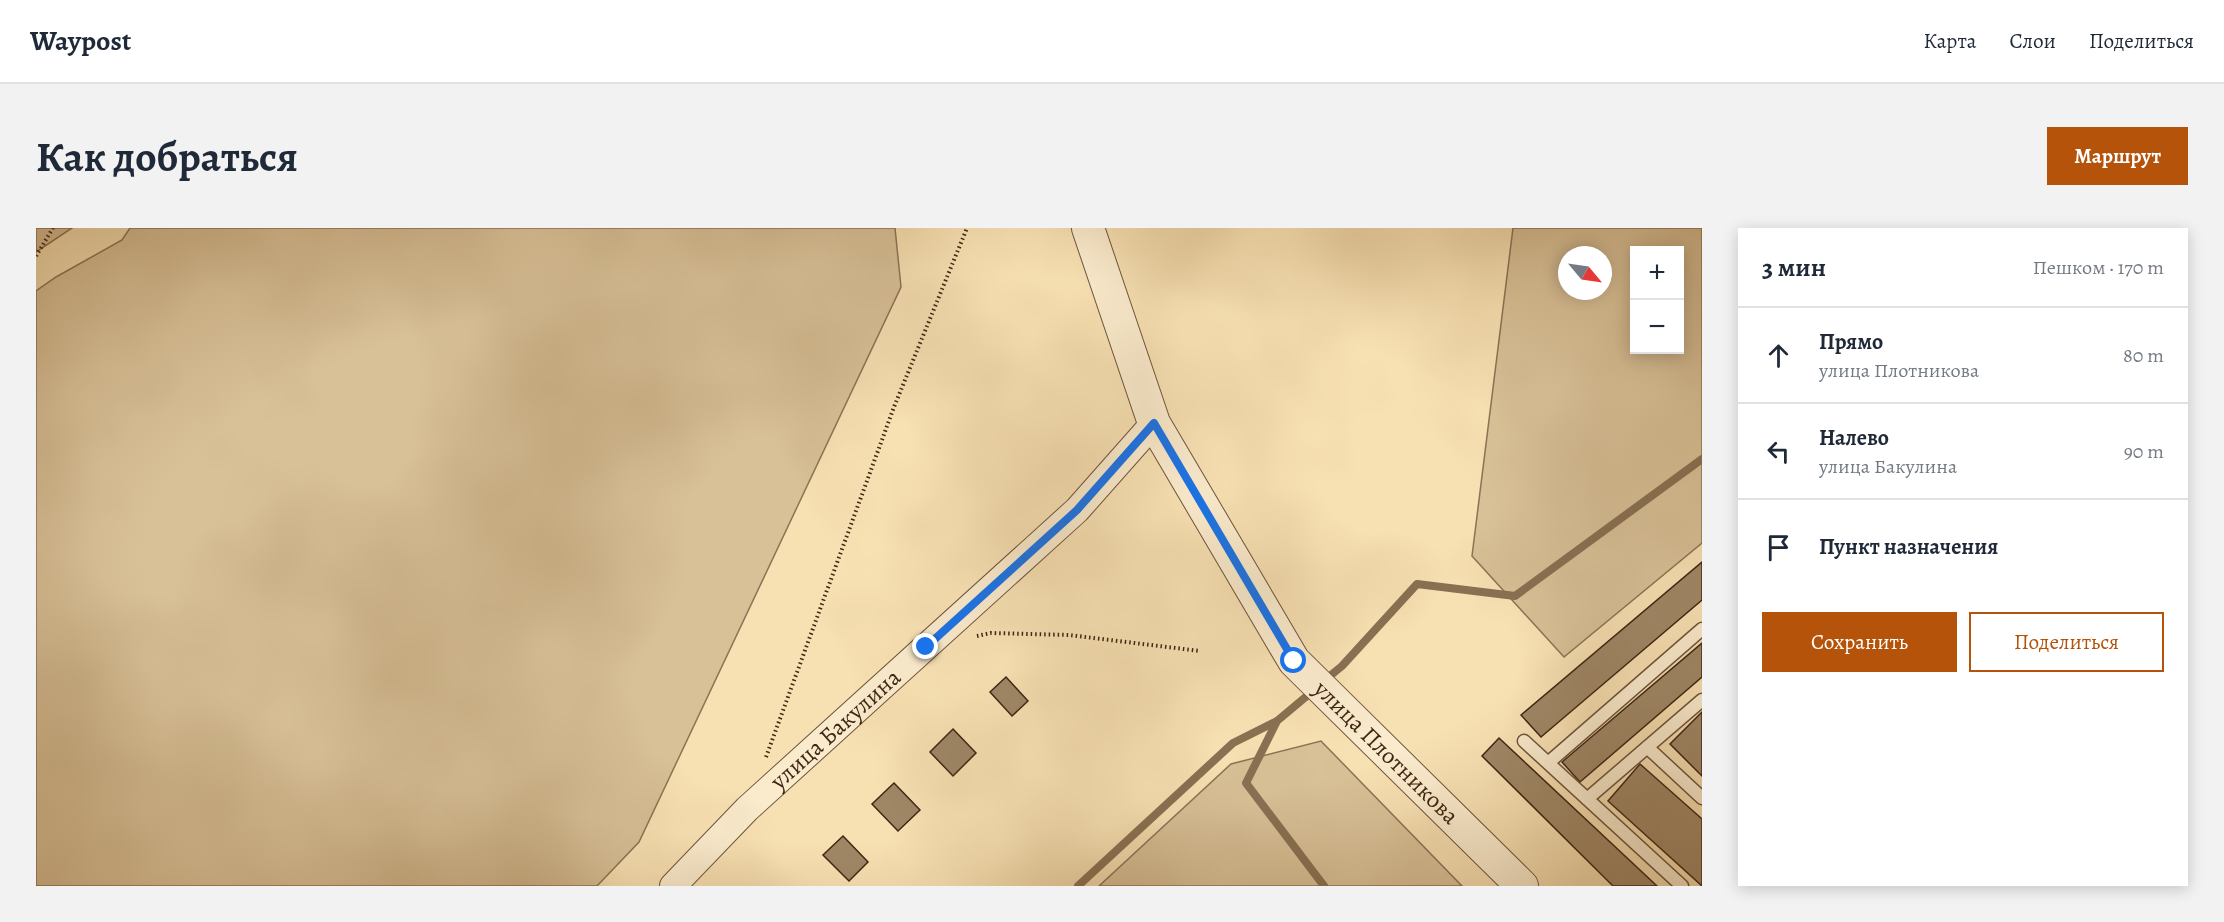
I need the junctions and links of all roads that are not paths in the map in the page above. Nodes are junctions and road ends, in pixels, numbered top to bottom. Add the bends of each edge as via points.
1 (1088, 228) edge
2 (1154, 423) junction
3 (1702, 629) edge
4 (1702, 700) edge
5 (1524, 741) dead end
6 (1647, 747) junction
7 (1548, 763) junction
8 (1702, 798) edge
9 (1587, 799) junction
10 (673, 886) edge
11 (1522, 886) edge
12 (1682, 886) edge

1 - 2 street, улица Плотникова
2 - 10 street, улица Бакулина via 1077,510 747,810
2 - 11 street, улица Плотникова via 1294,661
3 - 7 lane
4 - 6 lane
5 - 7 lane
6 - 8 lane
6 - 9 lane
7 - 9 lane
9 - 12 lane

